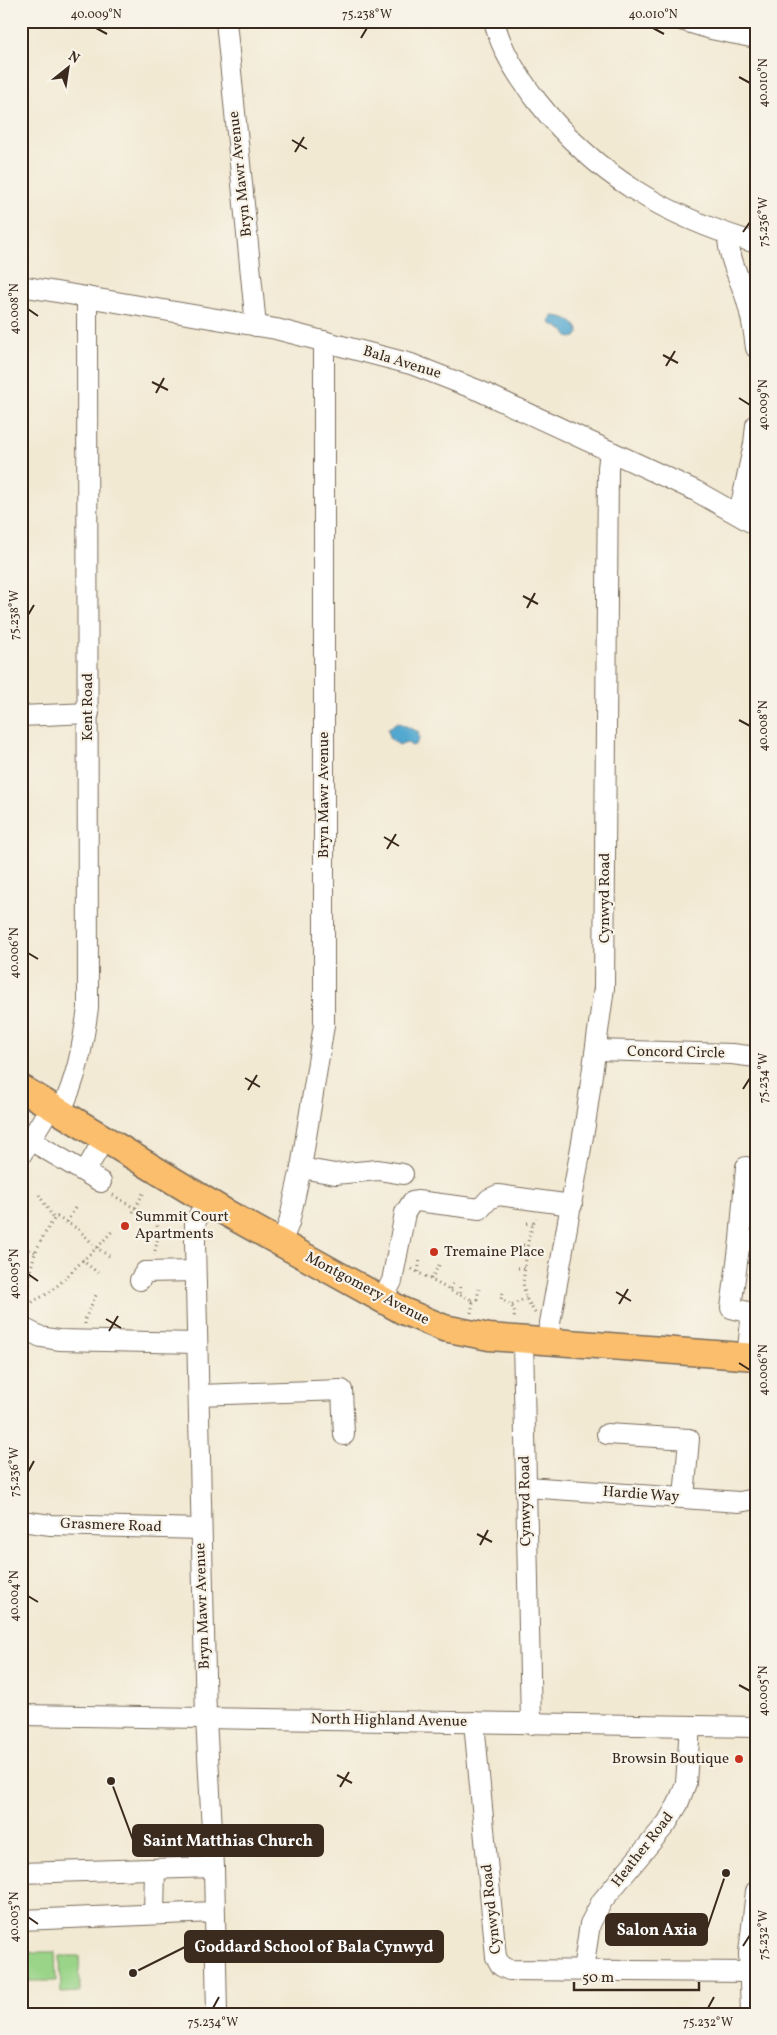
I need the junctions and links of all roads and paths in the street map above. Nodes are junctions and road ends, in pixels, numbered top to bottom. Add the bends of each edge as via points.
1 (226, 21) edge
2 (494, 21) edge
3 (684, 21) edge
4 (756, 38) edge
5 (728, 235) junction
6 (756, 243) edge
7 (21, 286) edge
8 (87, 297) junction
9 (256, 326) junction
10 (324, 342) junction
11 (756, 348) edge
12 (756, 425) edge
13 (610, 451) junction
14 (739, 514) junction
15 (756, 525) edge
16 (89, 713) junction
17 (21, 716) edge
18 (597, 1050) junction
19 (756, 1057) edge
20 (21, 1088) edge
21 (56, 1109) junction
22 (104, 1139) junction
23 (26, 1148) edge
24 (746, 1167) dead end
25 (302, 1168) junction
26 (404, 1174) dead end
27 (93, 1177) junction
28 (145, 1190) dead end
29 (39, 1195) dead end
30 (207, 1200) junction
31 (572, 1205) junction
32 (76, 1206) dead end
33 (134, 1210) junction
34 (540, 1216) dead end
35 (54, 1219) junction
36 (67, 1222) junction
37 (527, 1223) dead end
38 (533, 1223) junction
39 (114, 1228) dead end
40 (748, 1240) edge
41 (280, 1243) junction
42 (21, 1244) edge
43 (523, 1245) dead end
44 (528, 1246) junction
45 (97, 1248) junction
46 (35, 1252) junction
47 (109, 1256) dead end
48 (420, 1259) dead end
49 (82, 1260) junction
50 (396, 1260) junction
51 (21, 1265) edge
52 (439, 1265) dead end
53 (518, 1268) dead end
54 (526, 1268) junction
55 (30, 1271) junction
56 (195, 1271) junction
57 (418, 1272) junction
58 (98, 1273) dead end
59 (145, 1276) joint
60 (431, 1279) junction
61 (453, 1283) dead end
62 (460, 1286) dead end
63 (450, 1289) junction
64 (479, 1289) dead end
65 (97, 1292) dead end
66 (460, 1293) junction
67 (503, 1293) dead end
68 (526, 1298) junction
69 (382, 1300) junction
70 (472, 1301) junction
71 (29, 1303) junction
72 (512, 1305) junction
73 (754, 1313) edge
74 (470, 1314) dead end
75 (535, 1314) dead end
76 (22, 1321) edge
77 (85, 1328) dead end
78 (518, 1330) junction
79 (549, 1341) junction
80 (197, 1343) junction
81 (752, 1357) edge
82 (199, 1395) junction
83 (608, 1434) dead end
84 (344, 1435) dead end
85 (527, 1487) junction
86 (684, 1498) junction
87 (756, 1499) edge
88 (21, 1521) edge
89 (201, 1529) junction
90 (21, 1715) edge
91 (206, 1718) junction
92 (474, 1722) junction
93 (530, 1724) junction
94 (690, 1726) junction
95 (756, 1727) edge
96 (214, 1867) junction
97 (154, 1869) junction
98 (21, 1873) edge
99 (756, 1891) edge
100 (214, 1912) junction
101 (154, 1914) junction
102 (21, 1920) edge
103 (583, 1970) junction
104 (750, 1972) junction
105 (753, 2013) edge
106 (217, 2014) edge

1 - 9 street, Bryn Mawr Avenue
2 - 5 street via 502,47 523,83 574,144 647,198
3 - 4 street
5 - 6 street
5 - 11 street via 730,255 753,325
7 - 8 street, Bala Avenue
8 - 9 street, Bala Avenue
8 - 16 street, Kent Road
9 - 10 street, Bala Avenue
10 - 13 street, Bala Avenue via 373,353 444,376
10 - 25 street, Bryn Mawr Avenue via 324,1025
12 - 14 street
13 - 14 street, Bala Avenue
13 - 18 street, Cynwyd Road via 604,988
14 - 15 street, Bala Avenue
16 - 17 street
16 - 21 street, Kent Road via 88,1008 83,1044 70,1093
18 - 19 street, Concord Circle
18 - 31 street, Cynwyd Road
20 - 21 main road, Montgomery Avenue
21 - 22 main road, Montgomery Avenue
21 - 23 street, Kent Road
22 - 27 street
22 - 30 main road, Montgomery Avenue
23 - 27 street
24 - 40 street
25 - 26 street via 335,1174 378,1170
25 - 41 street, Bryn Mawr Avenue via 289,1223
27 - 33 path via 105,1190
28 - 33 path
29 - 35 path
30 - 41 main road, Montgomery Avenue
30 - 56 street, Bryn Mawr Avenue via 195,1223
31 - 50 street via 498,1195 480,1210 412,1202 405,1213
31 - 79 street, Cynwyd Road
32 - 36 path
33 - 59 path via 156,1221 159,1234
34 - 38 path
35 - 36 path via 57,1217
35 - 46 path
36 - 45 path
37 - 38 path
38 - 44 path
39 - 45 path
40 - 73 street via 732,1308
41 - 69 main road, Montgomery Avenue
42 - 46 path
43 - 44 path
44 - 54 path
45 - 47 path
45 - 49 path
46 - 55 path
48 - 57 path
49 - 58 path
49 - 71 path via 66,1278
50 - 57 path
50 - 69 street via 392,1281
51 - 55 path
52 - 60 path
53 - 54 path
54 - 68 path via 523,1283
55 - 71 path
56 - 59 street
56 - 80 street, Bryn Mawr Avenue
57 - 60 path
60 - 63 path
61 - 63 path
62 - 66 path
63 - 66 path
64 - 70 path via 477,1299
65 - 77 path via 85,1319
66 - 70 path
67 - 72 path via 501,1299
68 - 72 path
68 - 75 path
69 - 78 main road, Montgomery Avenue via 444,1328 490,1337
70 - 74 path
71 - 76 path
72 - 78 path
73 - 81 street
76 - 80 street via 41,1337 59,1340
78 - 79 main road, Montgomery Avenue
78 - 85 street, Cynwyd Road
79 - 81 main road, Montgomery Avenue
80 - 82 street, Bryn Mawr Avenue
82 - 84 street via 342,1390
82 - 89 street, Bryn Mawr Avenue
83 - 86 street via 688,1439
85 - 86 street, Hardie Way
85 - 93 street, Cynwyd Road
86 - 87 street, Hardie Way via 739,1502
88 - 89 street, Grasmere Road via 51,1525
89 - 91 street, Bryn Mawr Avenue
90 - 91 street, North Highland Avenue
91 - 92 street, North Highland Avenue
91 - 96 street, Bryn Mawr Avenue
92 - 93 street, North Highland Avenue
92 - 103 street, Cynwyd Road via 498,1962 509,1970
93 - 94 street, North Highland Avenue
94 - 95 street, North Highland Avenue
94 - 103 street, Heather Road via 686,1783 678,1804 667,1823 602,1901 590,1924
96 - 97 street
96 - 100 street, Bryn Mawr Avenue
97 - 98 street
97 - 101 street
99 - 104 street via 750,1930
100 - 101 street
100 - 106 street, Bryn Mawr Avenue
101 - 102 street
103 - 104 street, Cynwyd Road
104 - 105 street

